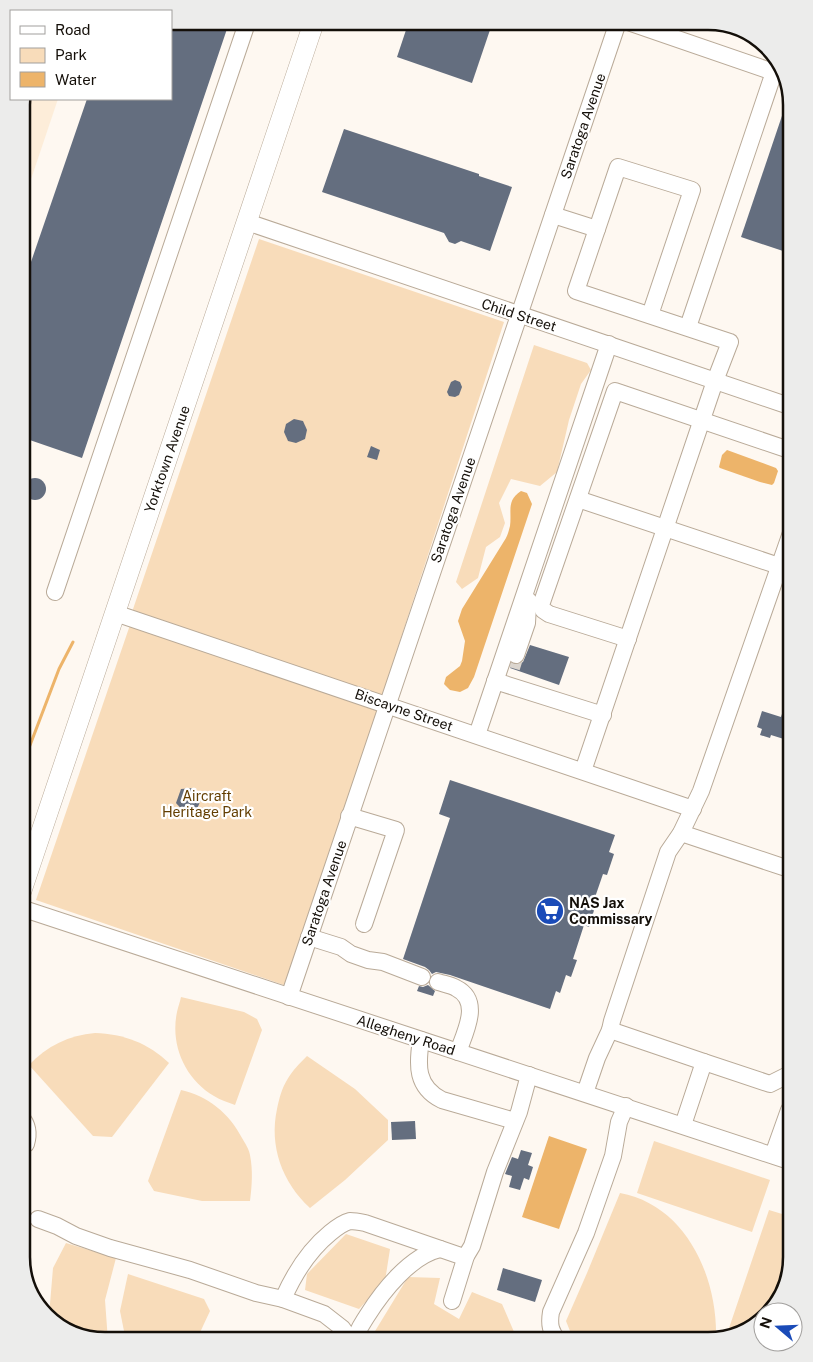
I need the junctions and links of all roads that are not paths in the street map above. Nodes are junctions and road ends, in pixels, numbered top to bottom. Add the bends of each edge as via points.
1 (245, 30) edge
2 (311, 30) edge
3 (615, 30) edge
4 (651, 30) edge
5 (775, 73) edge
6 (778, 78) edge
7 (553, 215) junction
8 (247, 222) junction
9 (597, 229) junction
10 (519, 315) junction
11 (650, 315) junction
12 (688, 327) junction
13 (610, 344) junction
14 (715, 381) junction
15 (783, 404) edge
16 (702, 421) junction
17 (783, 447) edge
18 (578, 499) junction
19 (666, 529) junction
20 (783, 555) edge
21 (536, 561) junction
22 (779, 566) junction
23 (55, 592) dead end
24 (115, 613) junction
25 (628, 639) junction
26 (501, 683) junction
27 (387, 705) junction
28 (595, 713) junction
29 (477, 735) junction
30 (583, 771) junction
31 (692, 809) junction
32 (350, 816) junction
33 (681, 833) junction
34 (30, 865) edge
35 (783, 867) edge
36 (30, 911) edge
37 (364, 924) dead end
38 (309, 937) junction
39 (422, 978) dead end
40 (438, 982) dead end
41 (289, 997) junction
42 (610, 1030) junction
43 (421, 1040) junction
44 (458, 1052) junction
45 (704, 1062) junction
46 (529, 1075) junction
47 (783, 1078) edge
48 (585, 1093) junction
49 (626, 1106) junction
50 (515, 1122) junction
51 (683, 1125) junction
52 (783, 1128) edge
53 (774, 1155) junction
54 (783, 1158) edge
55 (38, 1220) dead end
56 (440, 1249) junction
57 (466, 1256) junction
58 (283, 1299) junction
59 (452, 1301) dead end
60 (334, 1320) junction
61 (362, 1324) junction
62 (345, 1332) edge
63 (357, 1332) edge
64 (552, 1332) edge

1 - 23 street
2 - 8 main road, Yorktown Avenue
3 - 7 street, Saratoga Avenue
4 - 5 street
6 - 12 street
7 - 9 street
7 - 10 street, Saratoga Avenue
8 - 10 street, Child Street
8 - 24 main road, Yorktown Avenue
9 - 11 street via 576,291
9 - 11 street via 618,167 692,190
10 - 13 street, Child Street
10 - 27 street, Saratoga Avenue
11 - 12 street
12 - 14 street via 730,342
13 - 14 street, Child Street
13 - 21 street
14 - 15 street, Child Street
14 - 16 street
16 - 17 street
16 - 18 street via 615,391
16 - 19 street
18 - 19 street
18 - 25 street via 541,605 549,614
19 - 22 street
19 - 25 street
20 - 22 street
21 - 26 street
21 - 26 street via 539,571 528,605 527,623 514,662
22 - 31 street via 714,756
24 - 27 street, Biscayne Street
24 - 34 main road, Yorktown Avenue
25 - 28 street
26 - 28 street
26 - 29 street
27 - 29 street, Biscayne Street
27 - 32 street, Saratoga Avenue
28 - 30 street
29 - 30 street, Biscayne Street
30 - 31 street, Biscayne Street
31 - 33 street
32 - 37 street via 396,830
32 - 38 street, Saratoga Avenue
33 - 35 street
33 - 42 street via 668,852
36 - 41 street, Allegheny Road
38 - 39 street
38 - 41 street, Saratoga Avenue
40 - 44 street via 457,988 469,1003 470,1014
41 - 43 street, Allegheny Road
42 - 45 street
42 - 48 street
43 - 44 street, Allegheny Road
43 - 50 street via 420,1075 434,1095
44 - 46 street, Allegheny Road
45 - 47 street via 770,1084
45 - 51 street
46 - 48 street, Allegheny Road
46 - 50 street
48 - 49 street, Allegheny Road
49 - 51 street, Allegheny Road
49 - 64 street via 619,1122 613,1156 586,1233 551,1312 549,1321
50 - 57 street
51 - 53 street, Allegheny Road
52 - 53 street
53 - 54 street, Allegheny Road
55 - 58 street via 110,1248
56 - 57 street
56 - 58 street via 366,1223 351,1221 339,1226 309,1254
56 - 61 street via 431,1251 399,1276
57 - 59 street
58 - 60 street
60 - 61 street
60 - 62 street
61 - 63 street

